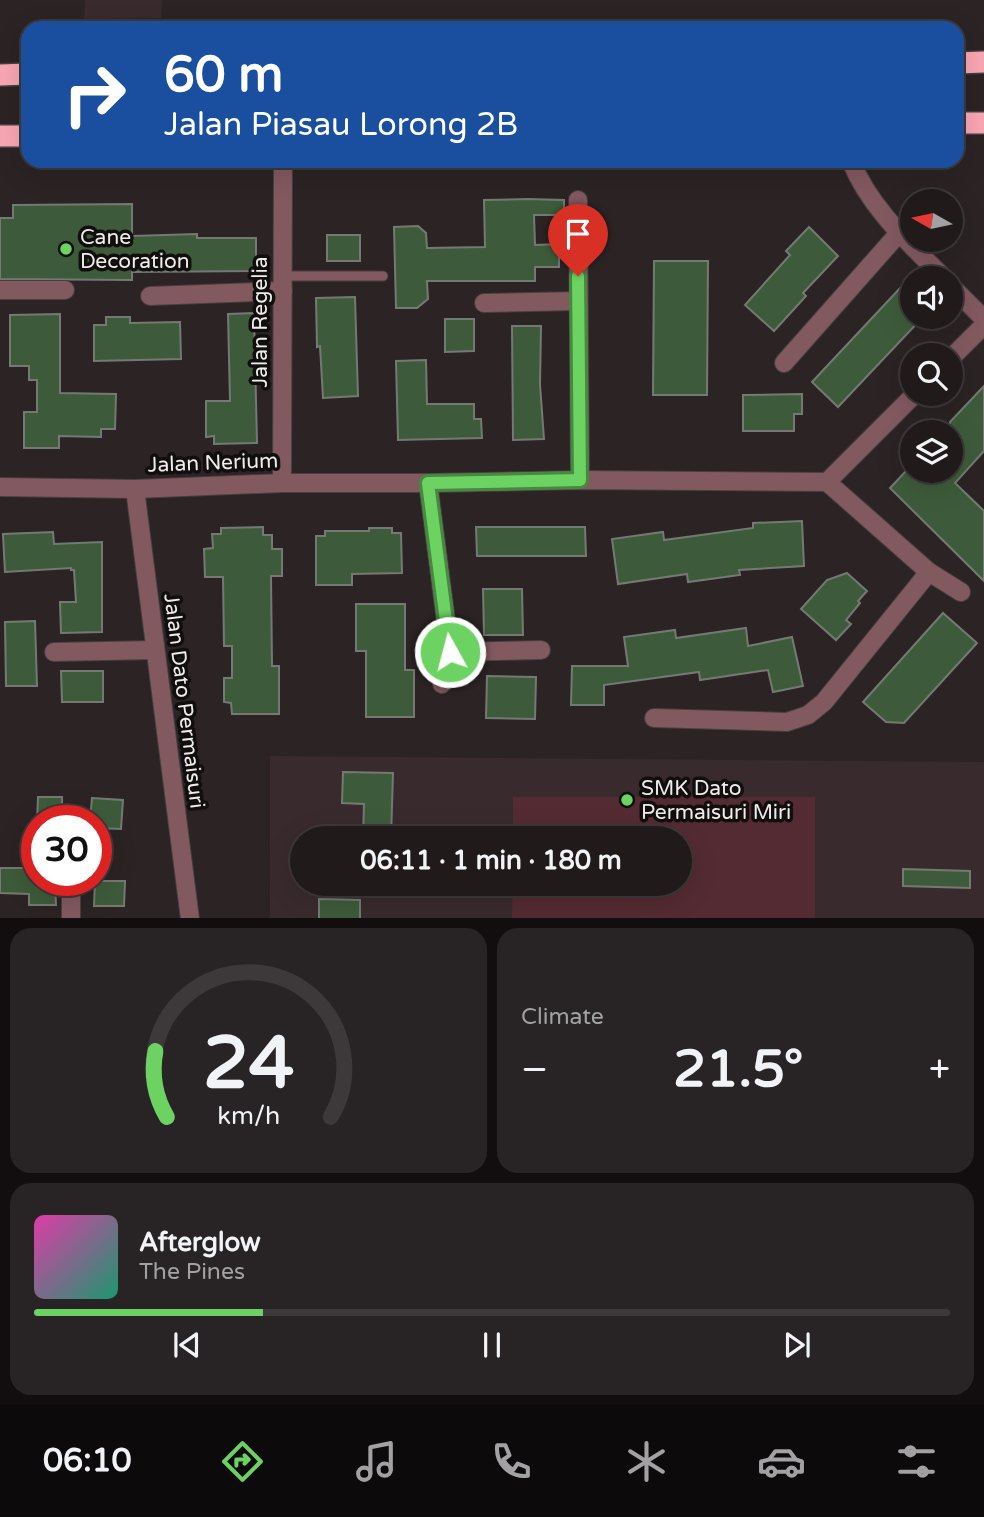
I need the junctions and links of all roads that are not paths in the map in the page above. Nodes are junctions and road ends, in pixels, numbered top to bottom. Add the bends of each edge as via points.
1 (984, 62) edge
2 (964, 63) edge
3 (21, 74) edge
4 (0, 75) edge
5 (964, 123) edge
6 (984, 123) edge
7 (0, 136) edge
8 (21, 136) edge
9 (283, 168) edge
10 (853, 168) edge
11 (578, 200) dead end
12 (899, 233) junction
13 (932, 266) edge
14 (383, 276) dead end
15 (283, 284) junction
16 (0, 290) edge
17 (65, 290) dead end
18 (150, 296) dead end
19 (963, 298) edge
20 (578, 301) junction
21 (484, 303) dead end
22 (984, 319) edge
23 (984, 325) edge
24 (963, 346) edge
25 (784, 363) dead end
26 (903, 406) edge
27 (580, 480) junction
28 (827, 482) junction
29 (282, 483) junction
30 (428, 483) junction
31 (0, 487) edge
32 (135, 489) junction
33 (929, 572) junction
34 (961, 592) dead end
35 (154, 650) junction
36 (541, 650) dead end
37 (54, 652) dead end
38 (450, 652) junction
39 (442, 684) dead end
40 (653, 718) dead end
41 (71, 896) edge
42 (71, 918) edge
43 (190, 918) edge

1 - 2 highway
3 - 4 highway
5 - 6 highway
7 - 8 highway
9 - 15 street, Jalan Regelia
10 - 12 street
11 - 20 street
12 - 13 street
12 - 25 street
14 - 15 lane
15 - 18 street
15 - 29 street, Jalan Regelia
16 - 17 street
19 - 22 street
20 - 21 street
20 - 27 street
23 - 24 street
26 - 28 street
27 - 28 street, Jalan Nerium
27 - 30 street, Jalan Nerium
28 - 33 street
29 - 30 street, Jalan Nerium
29 - 32 street, Jalan Nerium
30 - 38 street
31 - 32 street, Jalan Nerium
32 - 35 street, Jalan Dato Permaisuri
33 - 34 street
33 - 40 street via 824,702 808,715 787,722
35 - 37 street
35 - 43 street, Jalan Dato Permaisuri
36 - 38 street
38 - 39 street
41 - 42 street

